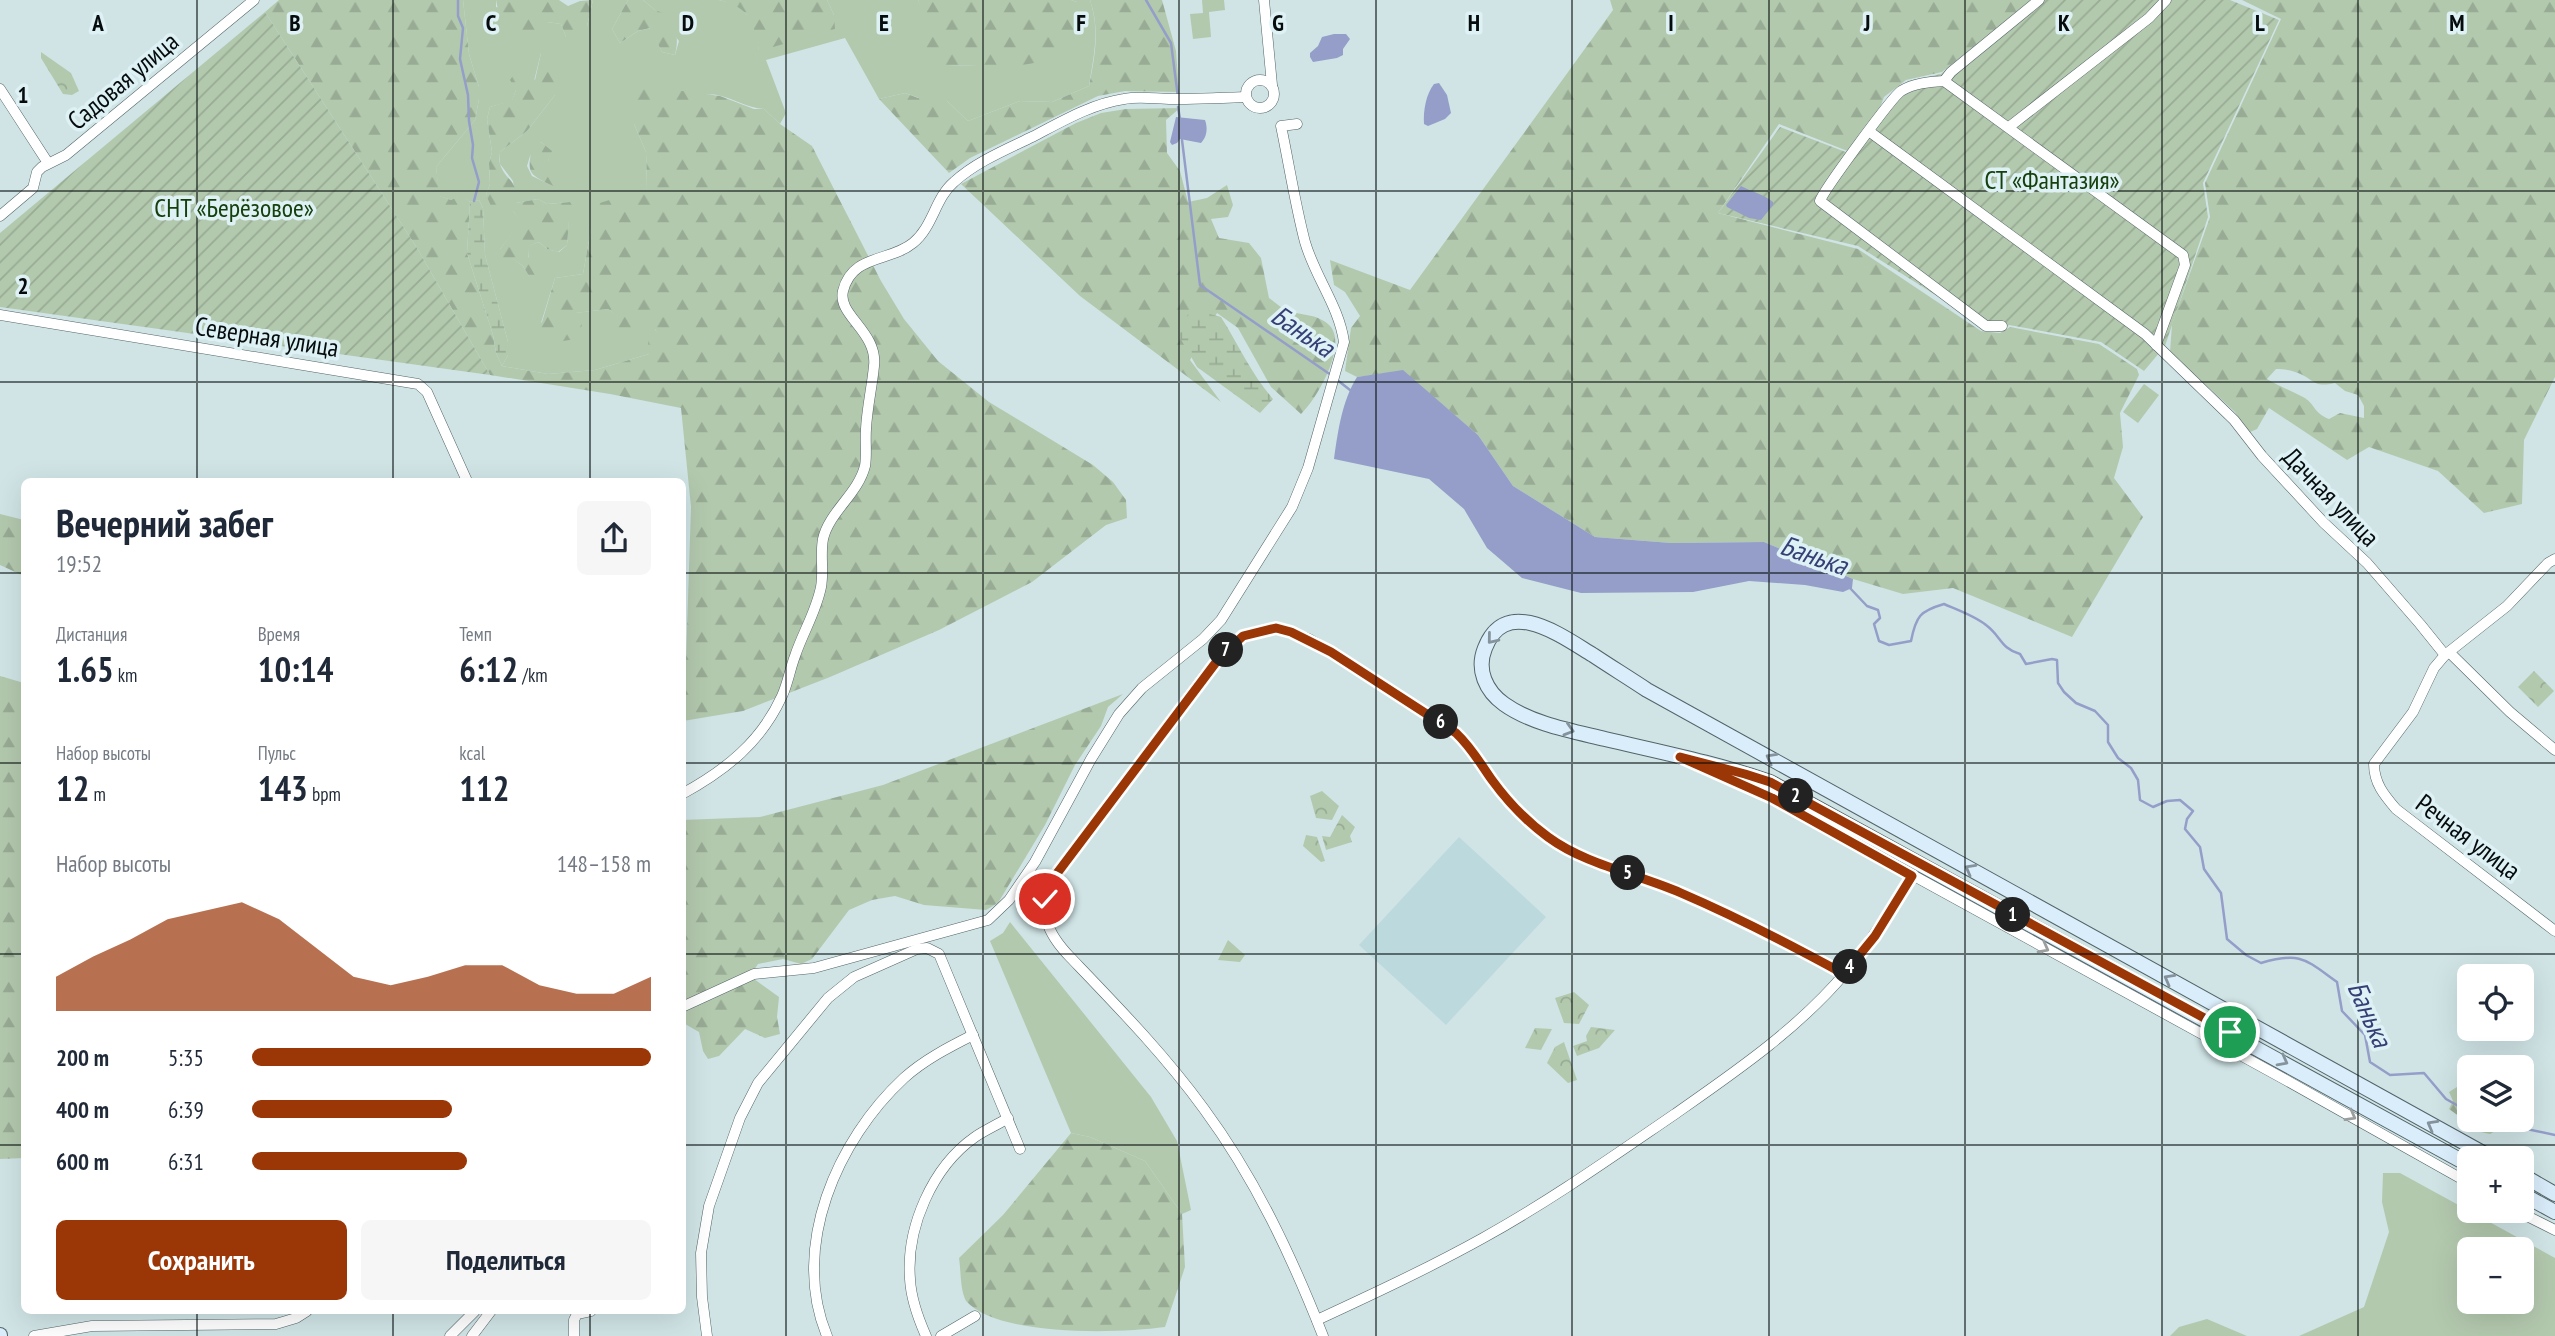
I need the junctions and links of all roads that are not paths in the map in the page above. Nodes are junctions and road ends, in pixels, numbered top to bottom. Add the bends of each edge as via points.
1 (254, 0) edge
2 (1264, 0) edge
3 (2039, 0) edge
4 (2166, 0) edge
5 (1944, 81) junction
6 (1272, 85) junction
7 (0, 89) edge
8 (1246, 97) junction
9 (1297, 124) dead end
10 (2009, 127) junction
11 (1870, 132) junction
12 (48, 163) junction
13 (0, 216) edge
14 (0, 315) edge
15 (2002, 327) dead end
16 (2157, 345) junction
17 (466, 478) edge
18 (2555, 559) edge
19 (2447, 654) junction
20 (2555, 750) edge
21 (1680, 757) junction
22 (686, 792) edge
23 (1912, 876) junction
24 (2555, 931) edge
25 (1844, 974) junction
26 (686, 1005) edge
27 (973, 1035) junction
28 (1008, 1118) junction
29 (2470, 1146) edge
30 (1020, 1149) dead end
31 (2457, 1157) edge
32 (2457, 1176) edge
33 (2534, 1182) edge
34 (2555, 1194) edge
35 (2534, 1201) edge
36 (2555, 1212) edge
37 (2534, 1220) edge
38 (2555, 1230) edge
39 (302, 1314) edge
40 (472, 1314) edge
41 (489, 1314) edge
42 (577, 1314) edge
43 (975, 1316) dead end
44 (1317, 1320) junction
45 (955, 1333) edge
46 (34, 1336) edge
47 (450, 1336) edge
48 (472, 1336) edge
49 (574, 1336) edge
50 (707, 1336) edge
51 (827, 1336) edge
52 (926, 1336) edge
53 (941, 1336) edge
54 (1323, 1336) edge

1 - 12 street, Садовая улица via 66,155
2 - 6 street
3 - 5 street
4 - 10 street
5 - 10 street
5 - 11 street via 1924,82 1900,92
6 - 8 street via 1265,80 1252,81
6 - 8 street via 1273,99 1265,107 1253,106
7 - 12 street
8 - 22 street via 1127,98 1071,117 970,169 951,183 922,235 910,245 858,266 842,294 843,304 870,339 875,363 865,467 823,539 822,583 815,612 771,718 731,764
9 - 26 street via 1281,126 1305,242 1342,323 1344,342 1308,468 1292,507 1221,620 1142,688 1119,714 1035,862 996,915 814,968 754,974
10 - 16 street via 2183,255 2185,265
11 - 15 street via 1821,197 1822,205 1986,326
11 - 16 street, Дачная улица
12 - 13 street via 37,172 33,188
14 - 17 street, Северная улица via 418,384 427,392
16 - 19 street, Дачная улица via 2234,420 2262,456 2367,563
18 - 19 street via 2507,606
19 - 20 street, Дачная улица
19 - 24 street, Речная улица via 2434,668 2413,712 2374,764 2378,785 2396,809
21 - 23 street via 1772,798
29 -> 21 street via 1647,690 1553,630 1535,623 1514,623 1486,644 1483,678 1506,705 1579,733
21 -> 31 street via 1745,774 1789,792
23 - 25 street via 1875,936
23 -> 32 street
25 - 44 street via 1800,1019 1737,1070 1587,1175 1485,1237
25 - 44 street via 1679,892 1551,839 1522,816 1456,733 1309,639 1276,628 1243,636 1204,676 1052,880 1045,899 1046,922 1058,944 1151,1042 1205,1110 1249,1177
27 - 28 street
27 - 50 street via 942,960 926,948 854,977 802,1027 758,1083 712,1194 701,1253
27 - 51 street via 905,1077 874,1109 845,1152 817,1232 815,1298
28 - 30 street
28 - 52 street via 953,1157 920,1212 909,1279
33 - 34 street
35 - 36 street
37 - 38 street
39 - 46 street via 276,1324 92,1326
40 - 47 street
41 - 48 street
42 - 49 street
43 - 45 street
44 - 54 street
45 - 53 street

